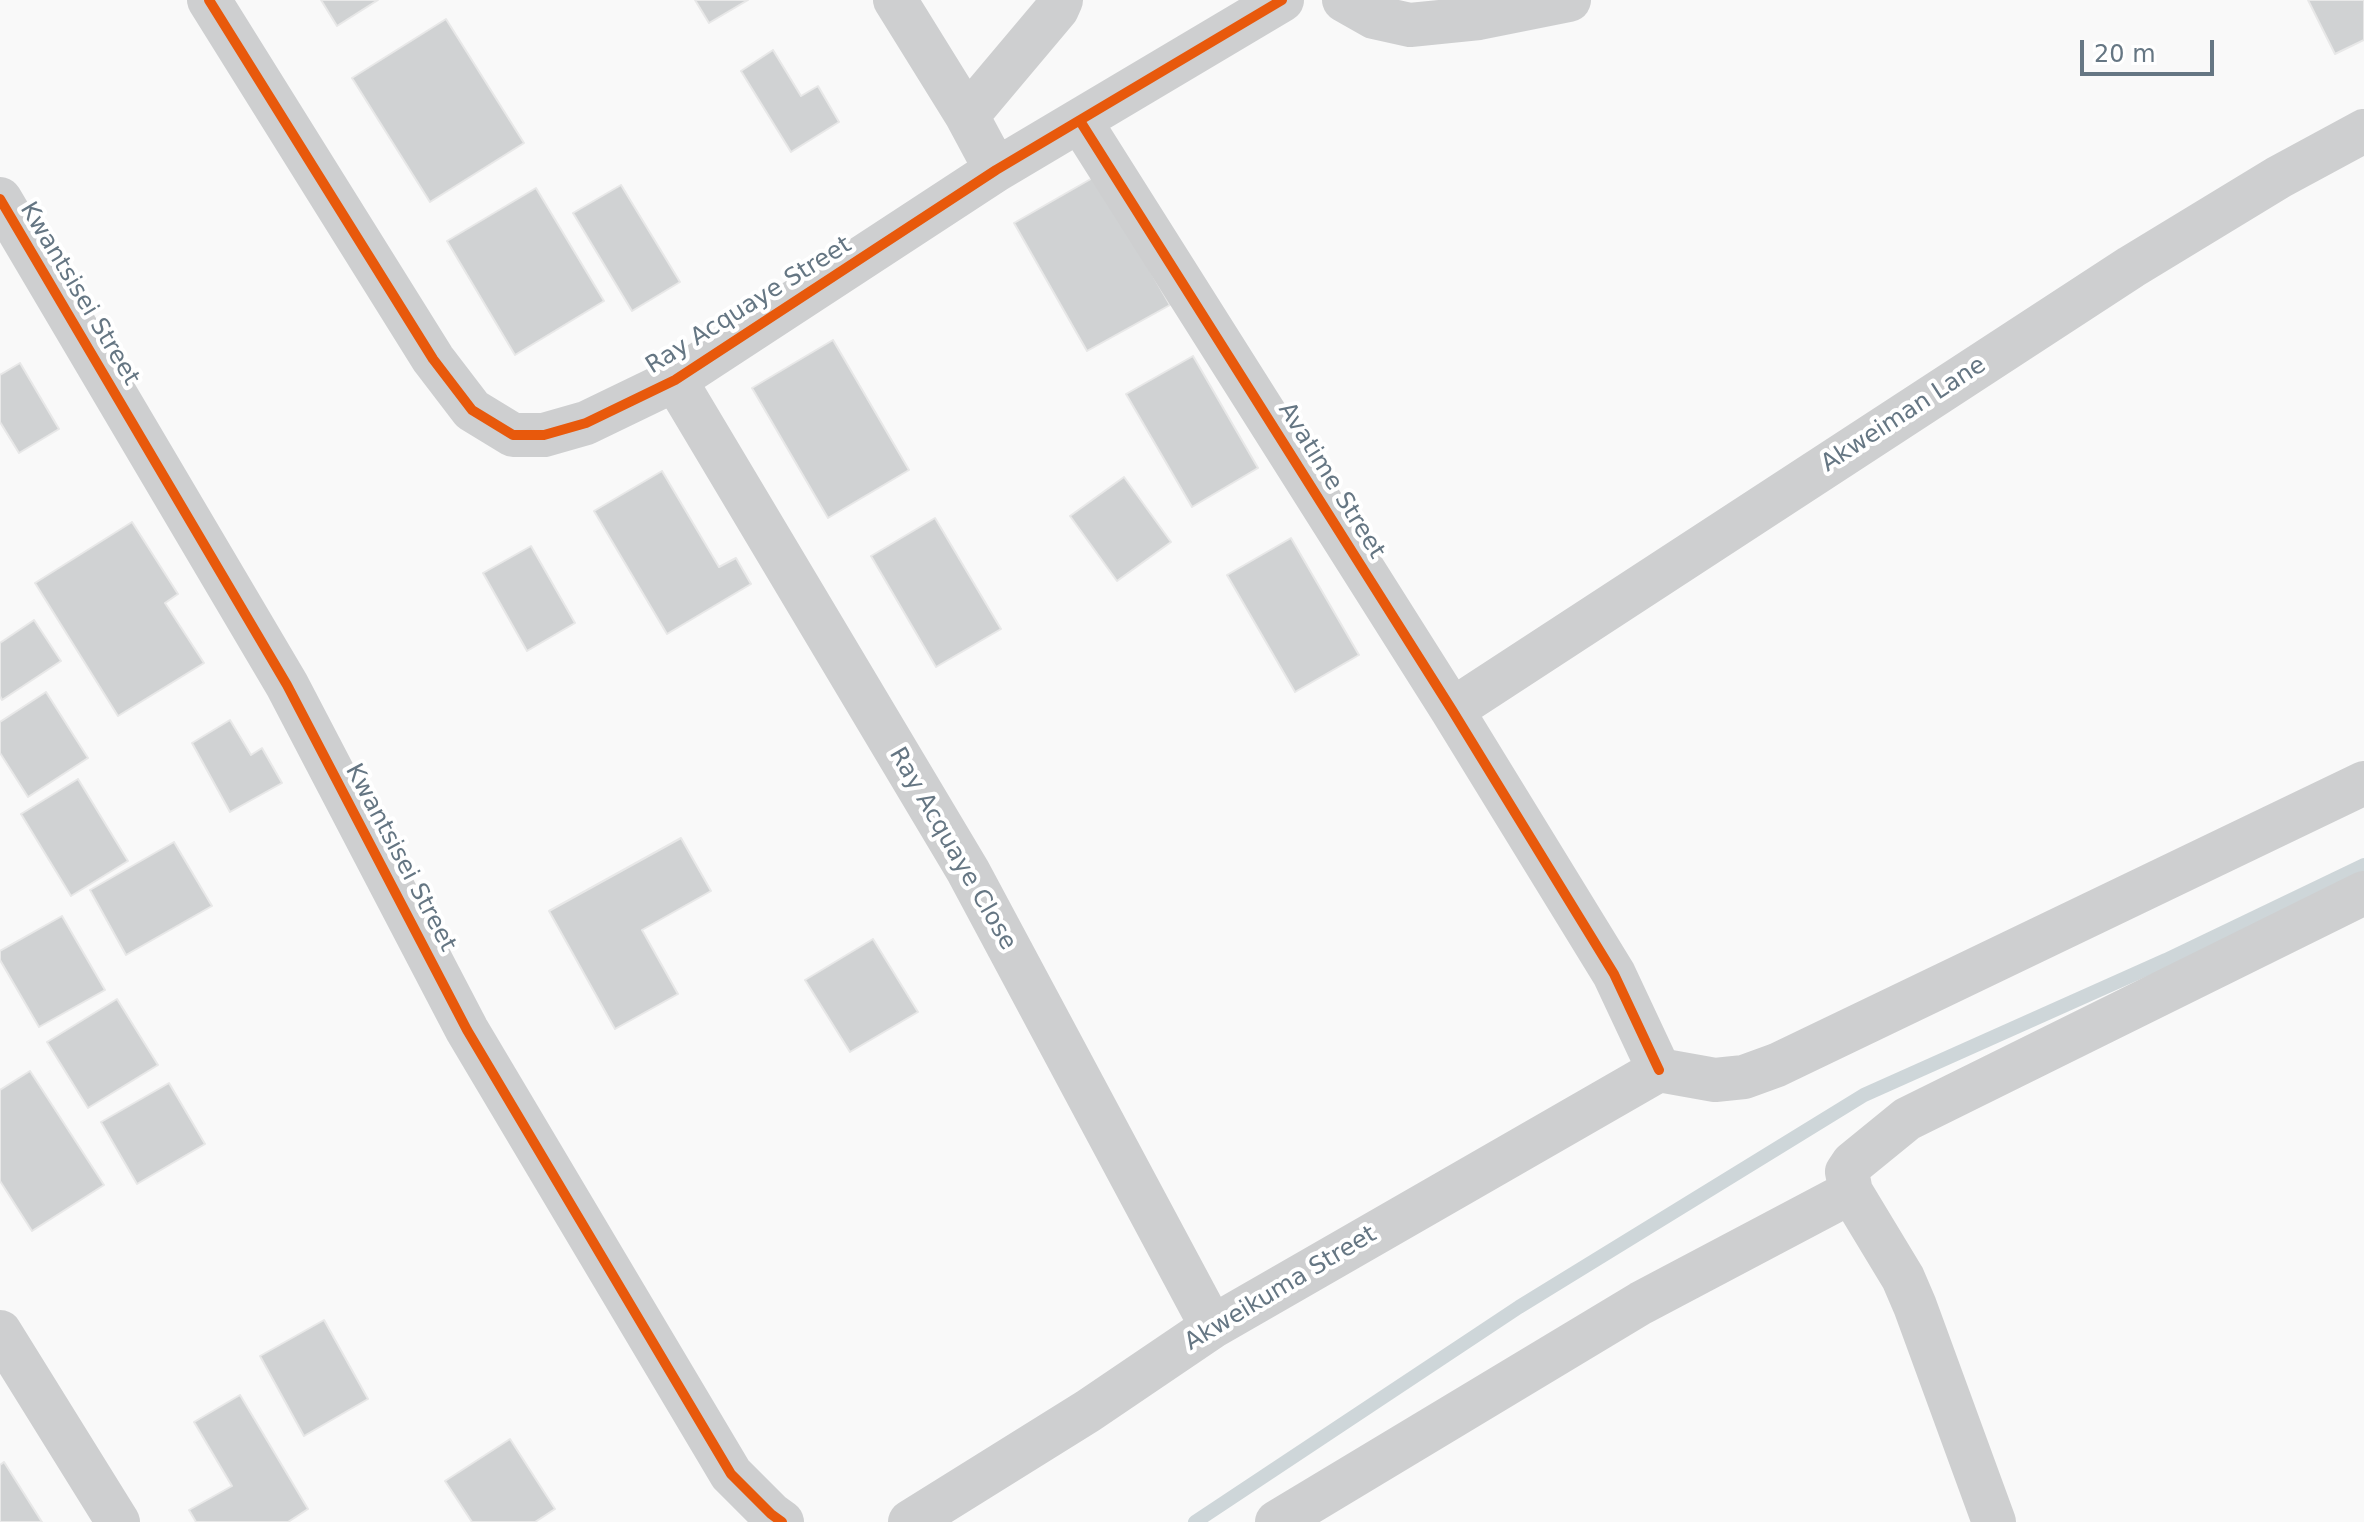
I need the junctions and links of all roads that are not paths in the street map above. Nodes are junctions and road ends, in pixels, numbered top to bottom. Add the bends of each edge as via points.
1 (209, 0) edge
2 (895, 0) edge
3 (1061, 0) edge
4 (1282, 0) edge
5 (1344, 0) edge
6 (1569, 0) edge
7 (967, 116) junction
8 (1080, 121) junction
9 (2364, 131) edge
10 (996, 170) junction
11 (0, 199) edge
12 (675, 380) junction
13 (1452, 710) junction
14 (2364, 783) edge
15 (2364, 893) edge
16 (1659, 1070) junction
17 (1851, 1192) junction
18 (1212, 1327) junction
19 (0, 1332) edge
20 (118, 1522) edge
21 (782, 1522) edge
22 (910, 1522) edge
23 (1277, 1522) edge
24 (1994, 1522) edge

1 - 12 street, Ray Acquaye Street via 433,359 472,410 513,435 544,435 586,423
2 - 7 street
3 - 7 street
4 - 8 street
5 - 6 street via 1374,17 1410,25
7 - 10 street
8 - 10 street, Ray Acquaye Street
8 - 13 street, Avatime Street
9 - 13 street, Akweiman Lane via 2131,267
10 - 12 street, Ray Acquaye Street
11 - 21 street, Kwantsisei Street via 287,685 475,1043 731,1474
12 - 18 street, Ray Acquaye Close via 968,871
13 - 16 street, Avatime Street via 1614,974
14 - 16 street via 1777,1065 1715,1080
15 - 17 street via 1907,1119 1853,1163 1847,1172
16 - 18 street, Akweikuma Street
17 - 23 street via 1641,1303
17 - 24 street via 1903,1278
18 - 22 street, Akweikuma Street
19 - 20 street

